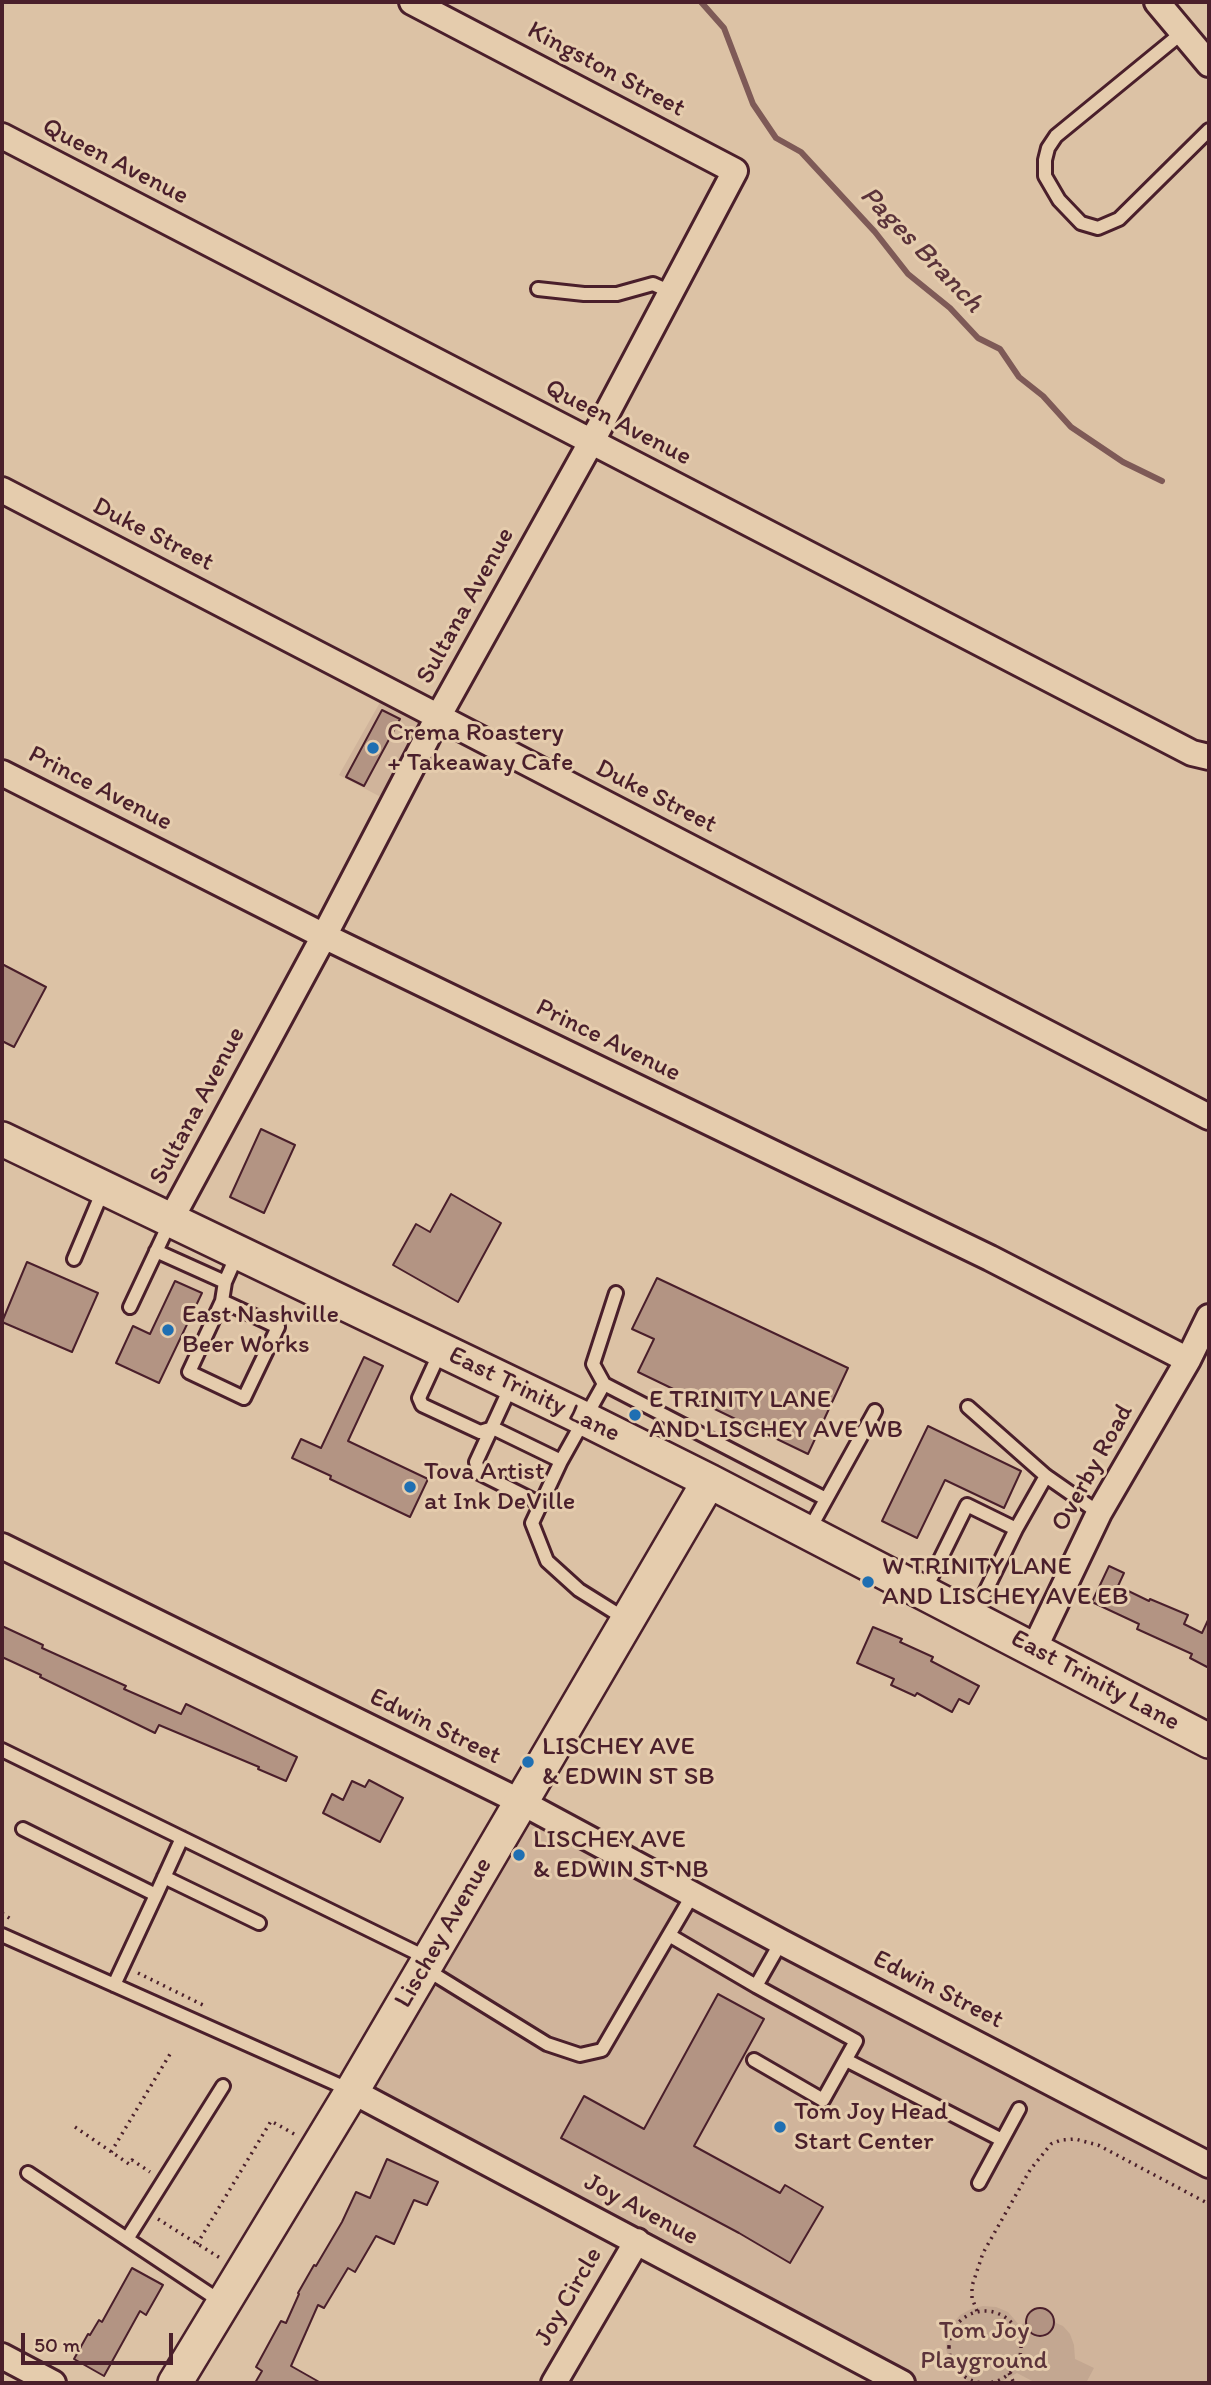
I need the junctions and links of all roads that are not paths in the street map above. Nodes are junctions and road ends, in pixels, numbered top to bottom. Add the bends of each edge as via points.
1 (412, 2) edge
2 (1157, 2) edge
3 (1183, 32) junction
4 (1209, 64) edge
5 (1209, 130) edge
6 (2, 136) edge
7 (735, 171) joint
8 (538, 289) dead end
9 (671, 292) junction
10 (591, 443) junction
11 (2, 490) edge
12 (438, 717) junction
13 (1209, 757) edge
14 (2, 773) edge
15 (324, 936) junction
16 (1209, 1117) edge
17 (2, 1139) edge
18 (104, 1188) junction
19 (171, 1219) junction
20 (156, 1251) junction
21 (239, 1252) junction
22 (74, 1259) dead end
23 (225, 1282) junction
24 (616, 1293) dead end
25 (222, 1301) junction
26 (130, 1307) dead end
27 (1209, 1317) edge
28 (441, 1349) junction
29 (1188, 1360) junction
30 (512, 1384) junction
31 (604, 1384) junction
32 (968, 1406) dead end
33 (874, 1411) dead end
34 (583, 1418) junction
35 (493, 1428) junction
36 (561, 1461) junction
37 (1046, 1476) junction
38 (709, 1481) junction
39 (826, 1499) junction
40 (541, 1504) junction
41 (1099, 1513) junction
42 (1017, 1529) junction
43 (808, 1532) junction
44 (2, 1546) edge
45 (923, 1592) junction
46 (972, 1617) junction
47 (628, 1620) junction
48 (1034, 1649) junction
49 (1209, 1741) edge
50 (2, 1749) edge
51 (521, 1802) junction
52 (23, 1829) dead end
53 (181, 1838) junction
54 (164, 1877) junction
55 (693, 1894) junction
56 (156, 1895) junction
57 (259, 1923) dead end
58 (2, 1935) edge
59 (669, 1935) junction
60 (781, 1942) junction
61 (426, 1964) junction
62 (114, 1985) junction
63 (756, 1986) junction
64 (754, 2060) dead end
65 (846, 2060) junction
66 (223, 2086) dead end
67 (352, 2091) junction
68 (1019, 2109) dead end
69 (1002, 2140) junction
70 (1209, 2165) edge
71 (28, 2173) dead end
72 (979, 2183) dead end
73 (127, 2239) junction
74 (637, 2241) junction
75 (223, 2304) junction
76 (2, 2356) edge
77 (53, 2383) edge
78 (174, 2383) edge
79 (554, 2383) edge
80 (902, 2383) edge

1 - 7 street, Kingston Street
2 - 3 street
3 - 4 street
3 - 5 lane via 1056,136 1048,148 1045,176 1081,223 1098,228 1119,219
6 - 10 street, Queen Avenue
7 - 9 street, Sultana Avenue
8 - 9 lane via 617,294 653,284
9 - 10 street, Sultana Avenue
10 - 12 street, Sultana Avenue
10 - 13 street, Queen Avenue via 1192,753
11 - 12 street, Duke Street
12 - 15 street, Sultana Avenue
12 - 16 street, Duke Street
14 - 15 street, Prince Avenue
15 - 19 street, Sultana Avenue
15 - 29 street, Prince Avenue via 990,1258
17 - 18 main road, East Trinity Lane
18 - 19 main road, East Trinity Lane
18 - 22 lane
19 - 20 lane
19 - 21 main road, East Trinity Lane
20 - 23 lane
20 - 26 lane
21 - 23 lane
21 - 28 main road, East Trinity Lane
23 - 25 lane
24 - 31 lane via 593,1364
25 - 25 lane via 189,1372 244,1398 278,1327
27 - 29 street, Overby Road
28 - 30 main road, East Trinity Lane
28 - 35 lane via 419,1398 422,1405 480,1432
29 - 41 street, Overby Road
30 - 34 main road, East Trinity Lane
30 - 35 lane
31 - 34 lane
31 - 39 lane
32 - 37 lane
33 - 39 lane
34 - 36 lane
34 - 38 main road, East Trinity Lane
35 - 36 lane
35 - 40 lane via 476,1462 479,1473
36 - 40 lane
37 - 41 lane
37 - 42 lane
38 - 43 main road, East Trinity Lane
38 - 47 main road, Lischey Avenue
39 - 43 lane
40 - 47 lane via 532,1523 547,1561 579,1590
41 - 48 street, Overby Road
42 - 45 lane via 967,1505
42 - 46 lane
43 - 45 main road, East Trinity Lane
44 - 51 street, Edwin Street
45 - 46 main road, East Trinity Lane
46 - 48 main road, East Trinity Lane
47 - 51 main road, Lischey Avenue
48 - 49 main road, East Trinity Lane
50 - 53 lane
51 - 55 street, Edwin Street
51 - 61 main road, Lischey Avenue
52 - 56 lane
53 - 54 lane
53 - 61 lane
54 - 56 lane
54 - 57 lane
55 - 59 lane
55 - 60 street, Edwin Street
56 - 62 lane
58 - 62 lane
59 - 61 lane via 602,2050 580,2055 547,2044
59 - 63 lane
60 - 63 lane
60 - 70 street, Edwin Street
61 - 67 main road, Lischey Avenue
62 - 67 lane
63 - 65 lane via 856,2041
64 - 65 lane via 823,2100
65 - 69 lane
66 - 73 lane
67 - 74 street, Joy Avenue
67 - 75 main road, Lischey Avenue
68 - 69 lane
69 - 72 lane
71 - 73 lane
73 - 75 lane
74 - 79 street, Joy Circle
74 - 80 street, Joy Avenue
75 - 78 main road, Lischey Avenue
76 - 77 street

